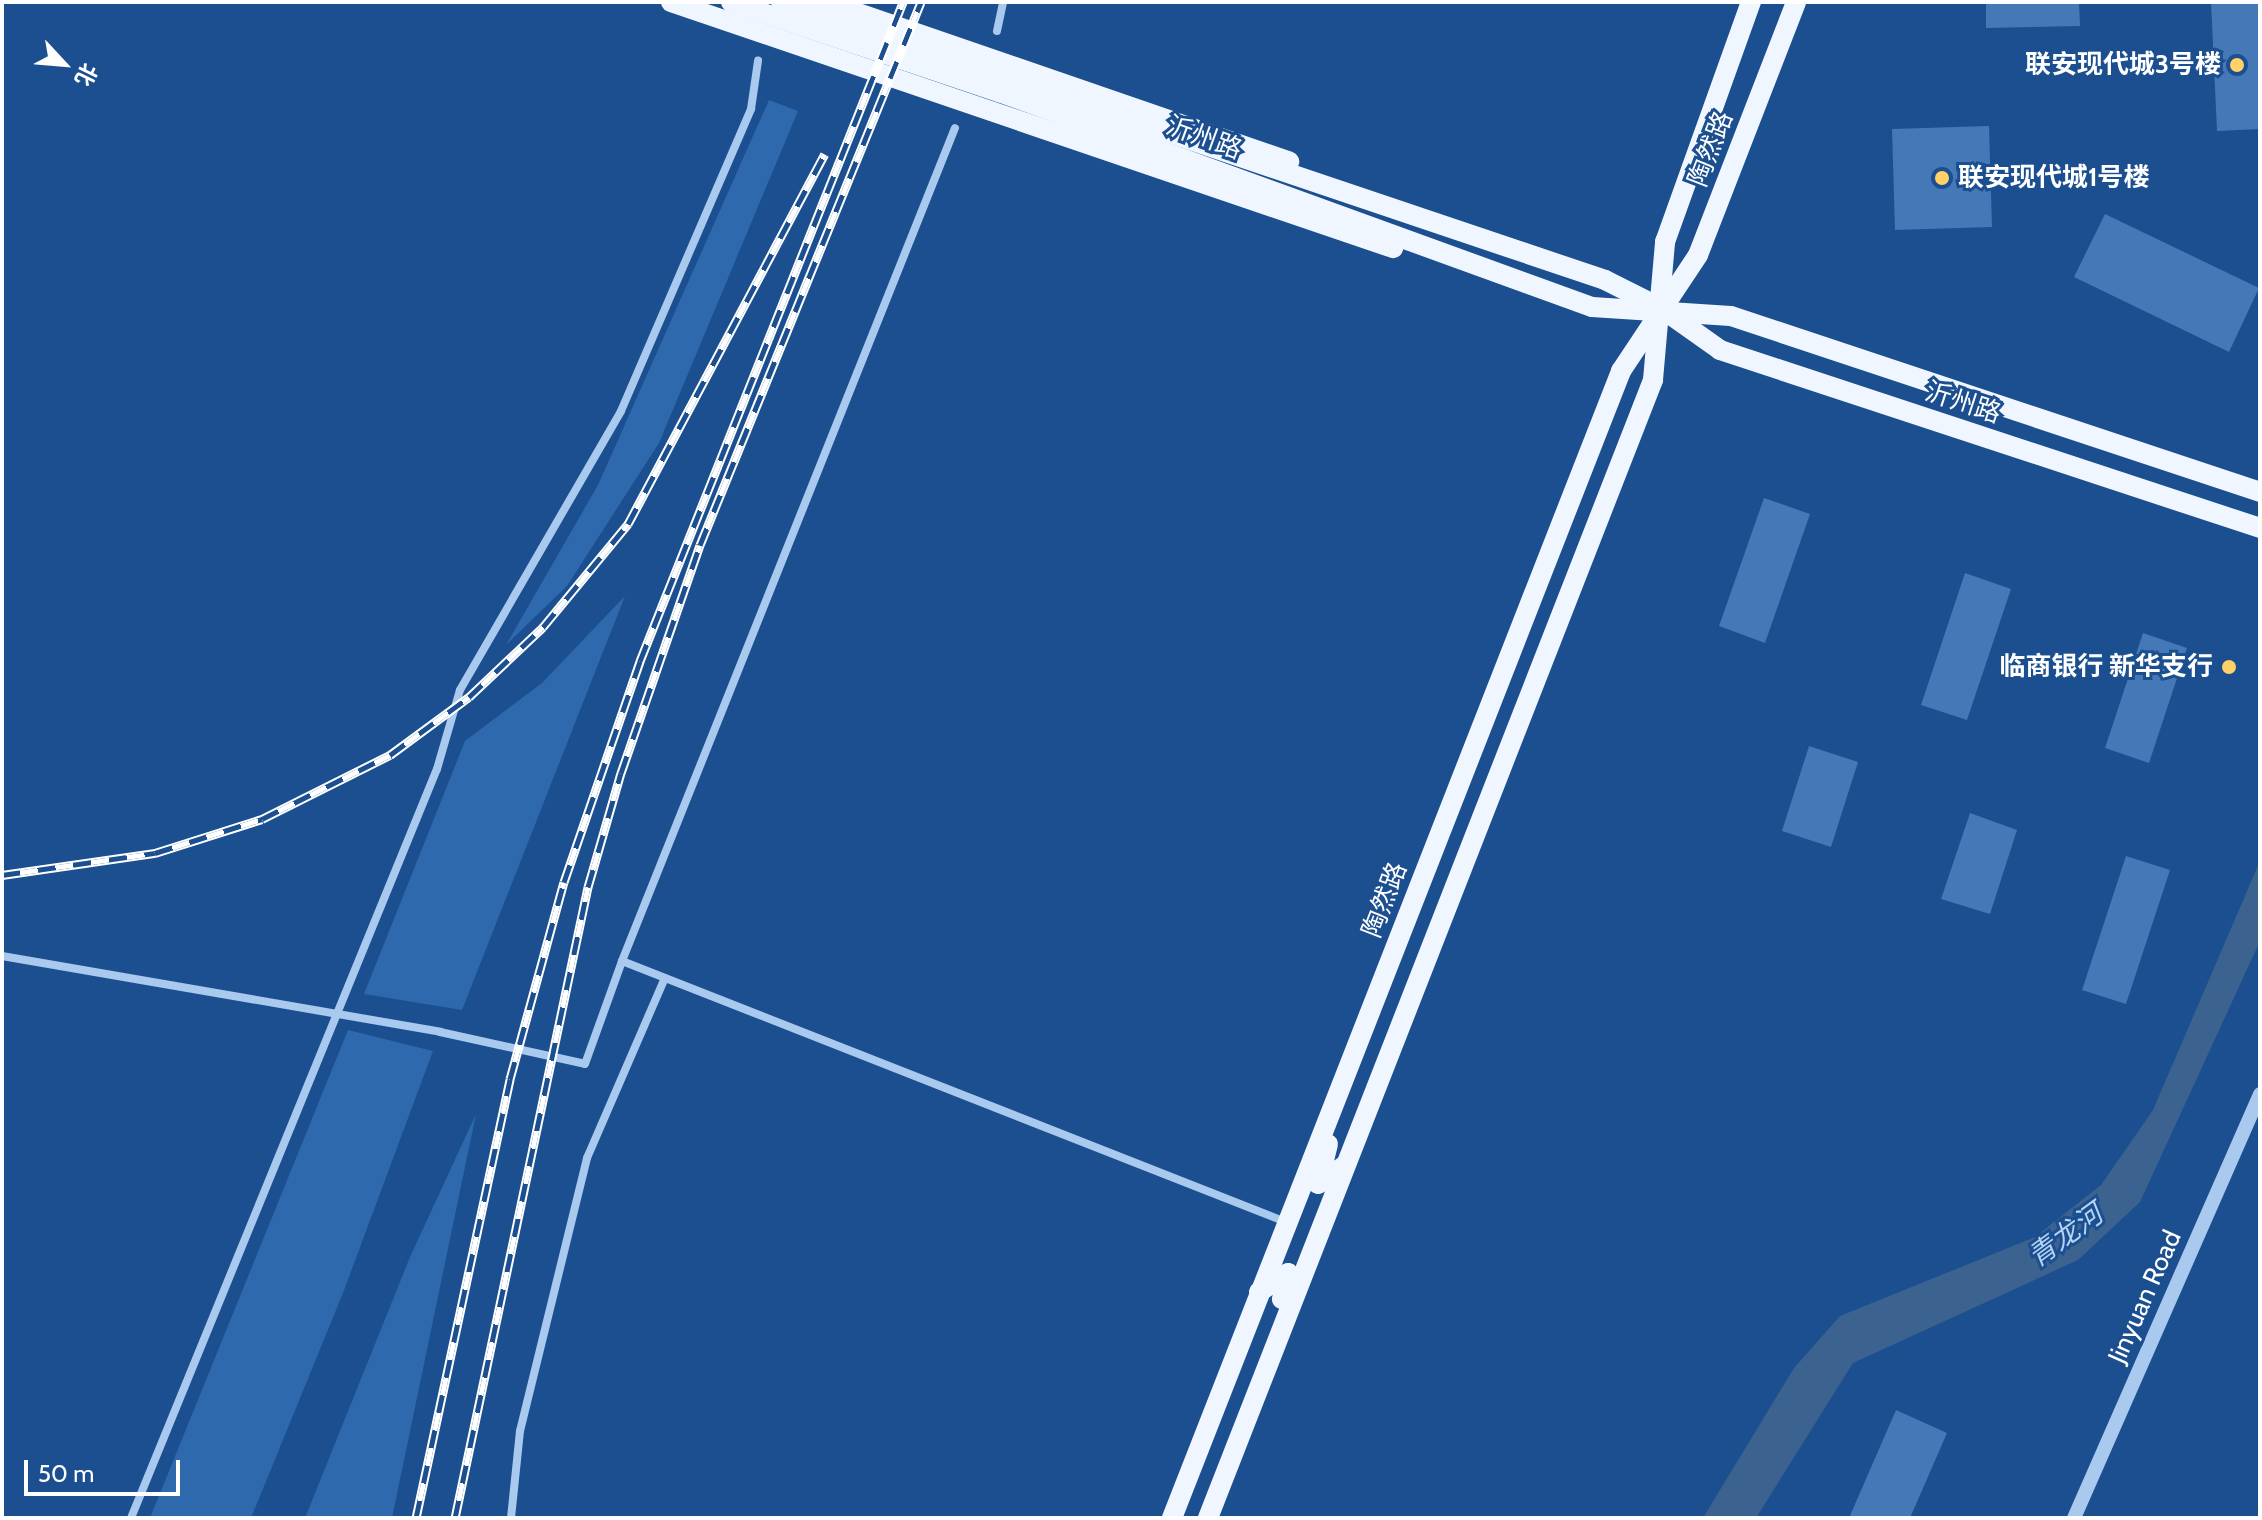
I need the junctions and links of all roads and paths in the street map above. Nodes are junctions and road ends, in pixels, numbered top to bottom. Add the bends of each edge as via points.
1 (671, 2) edge
2 (731, 2) edge
3 (781, 2) edge
4 (826, 2) edge
5 (1003, 2) edge
6 (1751, 2) edge
7 (1796, 2) edge
8 (997, 31) dead end
9 (758, 61) dead end
10 (955, 128) dead end
11 (1472, 238) junction
12 (1460, 258) junction
13 (1661, 308) junction
14 (2260, 492) edge
15 (2260, 528) edge
16 (2, 956) edge
17 (622, 961) junction
18 (665, 978) junction
19 (338, 1014) junction
20 (1350, 1059) junction
21 (2260, 1094) edge
22 (1345, 1165) junction
23 (1286, 1222) junction
24 (1259, 1292) junction
25 (1264, 1373) junction
26 (131, 1518) edge
27 (511, 1518) edge
28 (1172, 1518) edge
29 (1208, 1518) edge
30 (2074, 1518) edge

1 - 12 main road via 1409,254
2 - 12 main road, 沂州路
3 - 11 main road, 沂州路
4 - 11 main road via 1438,214
5 - 8 street
6 - 13 main road, 陶然路 via 1665,242
7 - 13 main road, 陶然路 via 1698,255
9 - 19 street via 751,109 621,411 460,690 437,769
10 - 17 street
11 - 13 main road, 沂州路 via 1605,280
12 - 13 main road, 沂州路 via 1592,307
13 - 14 main road, 沂州路 via 1731,316
13 - 15 main road, 沂州路 via 1720,350
13 - 20 main road, 陶然路 via 1621,371
13 - 22 main road, 陶然路 via 1653,380
16 - 19 street
17 - 18 street
17 - 19 street via 585,1064
18 - 23 street
18 - 27 street via 587,1158 520,1431
19 - 26 street
20 - 22 main road via 1318,1184
20 - 23 main road, 陶然路
21 - 30 street, Jinyuan Road
22 - 25 main road, 陶然路
23 - 24 main road, 陶然路
24 - 25 main road via 1288,1273
24 - 28 main road, 陶然路
25 - 29 main road, 陶然路

